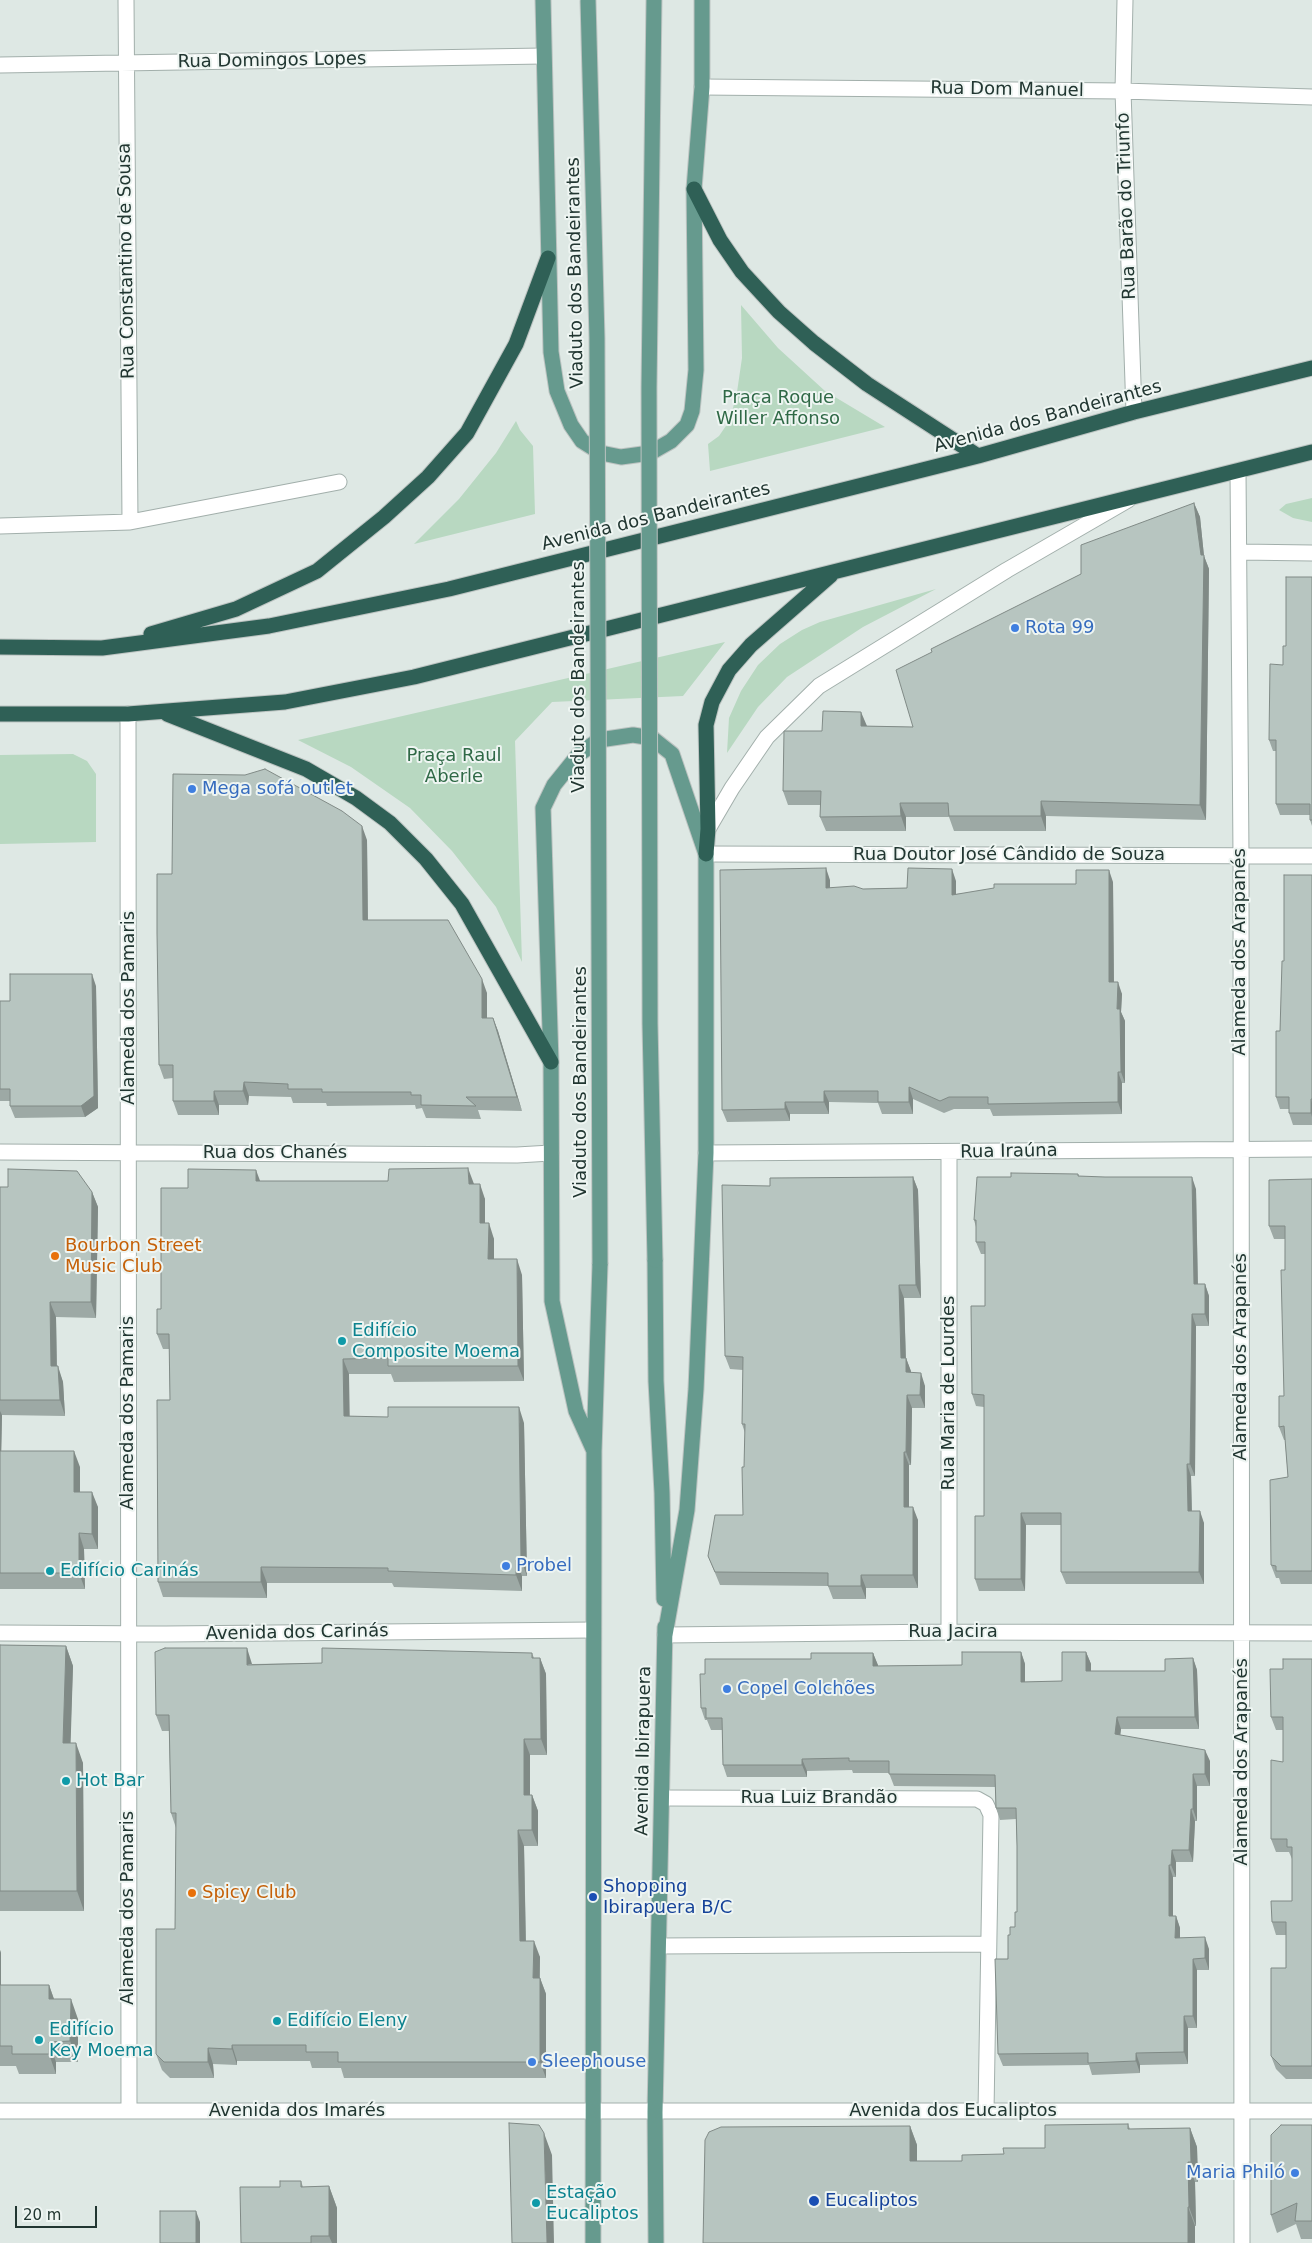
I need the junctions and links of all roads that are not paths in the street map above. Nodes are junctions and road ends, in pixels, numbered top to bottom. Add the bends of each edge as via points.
1 (126, 0) edge
2 (543, 0) edge
3 (588, 0) edge
4 (654, 0) edge
5 (702, 0) edge
6 (1125, 0) edge
7 (543, 56) junction
8 (125, 63) junction
9 (0, 65) edge
10 (702, 87) junction
11 (1123, 91) junction
12 (1312, 96) edge
13 (694, 188) junction
14 (548, 258) junction
15 (1312, 368) edge
16 (1134, 412) junction
17 (1312, 452) edge
18 (978, 456) junction
19 (1238, 470) junction
20 (339, 482) dead end
21 (1134, 496) junction
22 (130, 522) junction
23 (0, 526) edge
24 (1240, 552) junction
25 (1312, 553) edge
26 (834, 572) junction
27 (0, 647) edge
28 (102, 648) junction
29 (163, 712) junction
30 (0, 714) edge
31 (128, 714) junction
32 (708, 829) junction
33 (706, 854) junction
34 (1241, 856) junction
35 (1312, 856) edge
36 (551, 1062) junction
37 (1240, 1149) junction
38 (1312, 1150) edge
39 (0, 1152) edge
40 (129, 1153) junction
41 (551, 1153) junction
42 (706, 1153) junction
43 (949, 1153) junction
44 (594, 1451) junction
45 (593, 1630) junction
46 (949, 1632) junction
47 (0, 1633) edge
48 (1241, 1633) junction
49 (1312, 1633) edge
50 (127, 1634) junction
51 (665, 1635) junction
52 (662, 1798) junction
53 (987, 1944) junction
54 (659, 1946) junction
55 (0, 2111) edge
56 (129, 2111) junction
57 (594, 2111) junction
58 (986, 2111) junction
59 (1242, 2111) junction
60 (1312, 2111) edge
61 (655, 2112) junction
62 (593, 2243) edge
63 (656, 2243) edge
64 (1242, 2243) edge

1 - 8 street, Rua Constantino de Sousa
2 - 7 main road
3 - 44 main road, Viaduto dos Bandeirantes, bridge via 597,348 600,1264
4 - 51 main road, Avenida Ibirapuera, bridge via 650,1024 656,1381
5 - 10 main road
6 - 11 street, Rua Barão do Triunfo
7 - 8 street, Rua Domingos Lopes
7 - 14 main road
8 - 9 street, Rua Domingos Lopes
8 - 22 street, Rua Constantino de Sousa
10 - 11 street, Rua Dom Manuel
10 - 13 main road
11 - 12 street, Rua Dom Manuel
11 - 16 street, Rua Barão do Triunfo
13 - 14 main road via 696,370 692,411 687,425 650,452 621,458 600,453 582,441 571,425 557,390 551,352
13 - 18 highway via 720,240 742,272 779,312 867,384
14 - 28 highway via 516,344 467,433 428,477 384,517 317,570 236,609
15 - 16 highway, Avenida dos Bandeirantes
16 - 18 highway, Avenida dos Bandeirantes
17 - 19 highway
18 - 28 highway, Avenida dos Bandeirantes via 449,589 269,626
19 - 21 highway
19 - 24 street, Alameda dos Arapanés
20 - 22 street
21 - 26 highway
21 - 32 street via 819,686 766,737
22 - 23 street
24 - 25 street
24 - 34 street, Alameda dos Arapanés
26 - 29 highway via 414,677 285,702
26 - 32 highway via 751,645 728,670 712,702 706,725
27 - 28 highway, Avenida dos Bandeirantes
29 - 31 highway
29 - 36 highway via 306,769 356,798 390,823 426,859 462,904
30 - 31 highway
31 - 40 street, Alameda dos Pamaris
32 - 33 highway
33 - 34 street, Rua Doutor José Cândido de Souza
33 - 36 main road via 672,754 652,738 633,735 599,740 579,754 554,785 544,808
33 - 42 main road
34 - 35 street, Rua Doutor José Cândido de Souza
34 - 37 street, Alameda dos Arapanés
36 - 41 main road
37 - 38 street, Rua Iraúna
37 - 43 street, Rua Iraúna
37 - 48 street, Alameda dos Arapanés
39 - 40 street, Rua dos Chanés
40 - 41 street, Rua dos Chanés
40 - 50 street, Alameda dos Pamaris
41 - 44 main road via 552,1301 576,1412
42 - 43 street, Rua Iraúna
42 - 51 main road via 696,1389 687,1510
43 - 46 street, Rua Maria de Lourdes
44 - 45 main road
45 - 50 street, Avenida dos Carinás
45 - 57 main road
46 - 48 street, Rua Jacira
46 - 51 street, Rua Jacira
47 - 50 street, Avenida dos Carinás
48 - 49 street, Rua Jacira
48 - 59 street, Alameda dos Arapanés
50 - 56 street, Alameda dos Pamaris
51 - 52 main road, Avenida Ibirapuera
52 - 53 street, Rua Luiz Brandão via 977,1799 986,1804 991,1815
52 - 54 main road, Avenida Ibirapuera
53 - 54 street
53 - 58 street
54 - 61 main road, Avenida Ibirapuera
55 - 56 street, Avenida dos Imarés
56 - 57 street, Avenida dos Imarés
57 - 61 street, Avenida dos Eucaliptos
57 - 62 main road
58 - 59 street, Avenida dos Eucaliptos
58 - 61 street, Avenida dos Eucaliptos
59 - 60 street, Avenida dos Eucaliptos
59 - 64 street, Alameda dos Arapanés
61 - 63 main road, Avenida Ibirapuera

